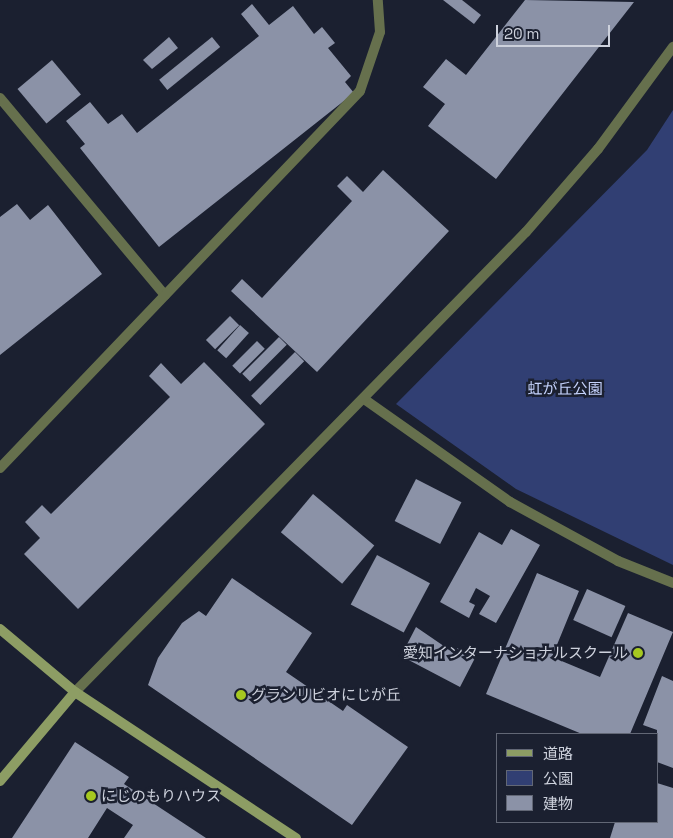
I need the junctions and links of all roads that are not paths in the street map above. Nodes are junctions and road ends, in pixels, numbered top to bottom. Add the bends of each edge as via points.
1 (378, 0) edge
2 (673, 47) edge
3 (0, 98) edge
4 (164, 295) junction
5 (364, 398) junction
6 (0, 468) edge
7 (673, 583) edge
8 (0, 629) edge
9 (75, 692) junction
10 (0, 781) edge
11 (296, 838) edge

1 - 4 street via 380,32 360,91
2 - 5 street via 598,149 526,232
3 - 4 street
4 - 6 street
5 - 7 street via 510,502 618,561
5 - 9 street
8 - 9 street
9 - 10 street
9 - 11 street

